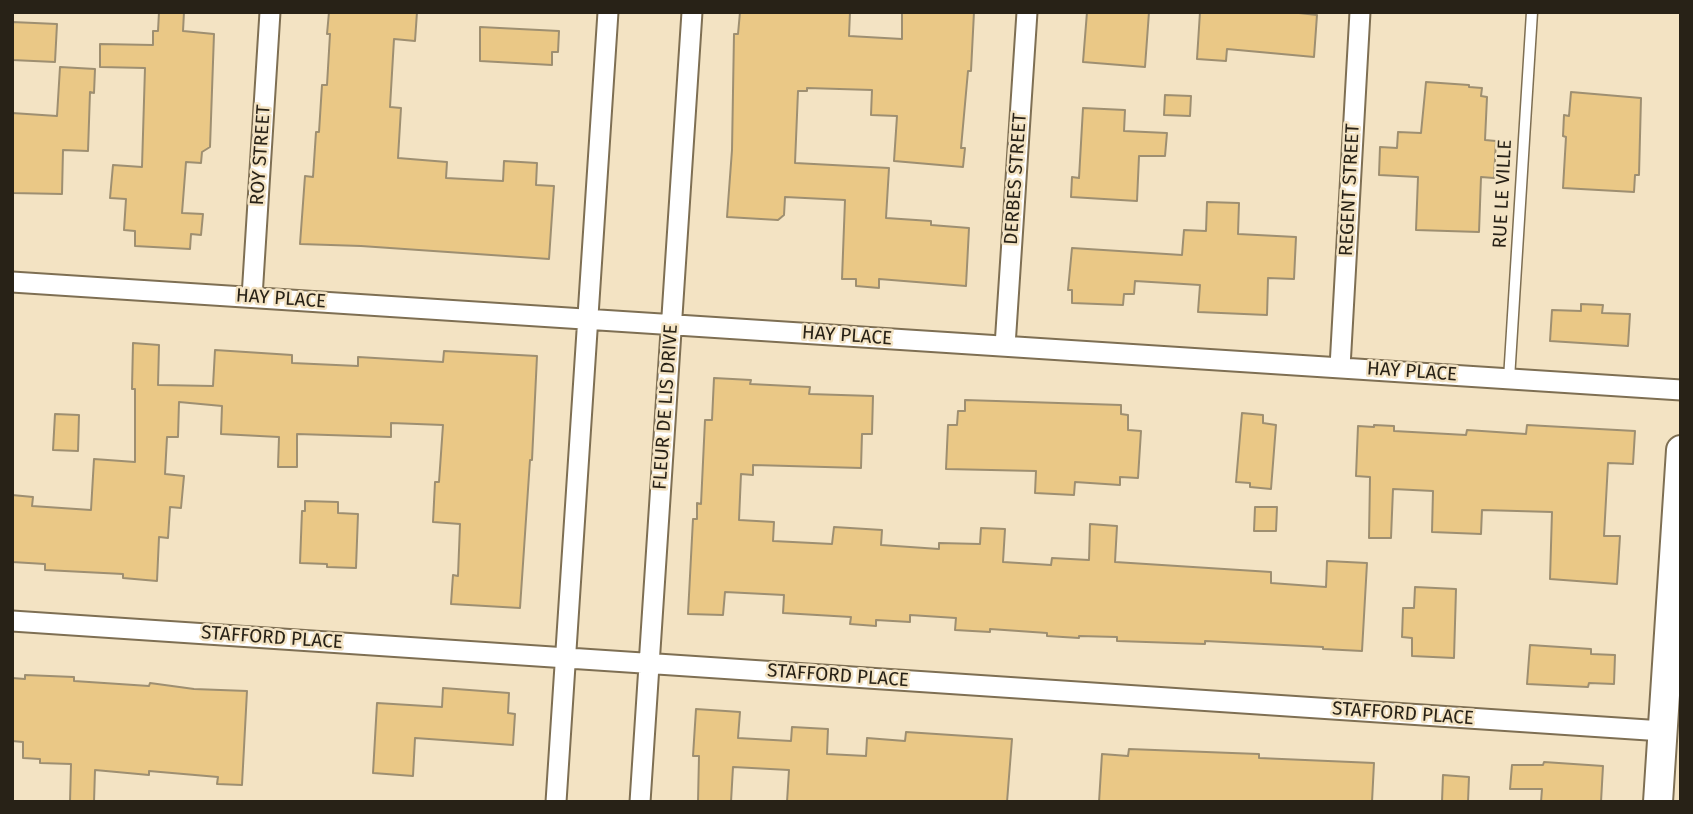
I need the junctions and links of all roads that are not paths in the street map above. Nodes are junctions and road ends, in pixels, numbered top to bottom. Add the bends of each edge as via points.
1 (270, 12) edge
2 (608, 12) edge
3 (692, 12) edge
4 (1027, 12) edge
5 (1360, 12) edge
6 (1532, 12) edge
7 (12, 282) edge
8 (252, 297) junction
9 (587, 319) junction
10 (671, 324) junction
11 (1005, 346) junction
12 (1340, 368) junction
13 (1509, 379) junction
14 (1681, 390) edge
15 (1681, 450) edge
16 (1679, 512) edge
17 (12, 621) edge
18 (564, 658) junction
19 (649, 663) junction
20 (1663, 731) junction
21 (556, 802) edge
22 (640, 802) edge
23 (1658, 802) edge

1 - 8 street, ROY STREET
2 - 9 street
3 - 10 street, FLEUR DE LIS DRIVE
4 - 11 street, DERBES STREET
5 - 12 street, REGENT STREET
6 - 13 lane, RUE LE VILLE
7 - 8 street, HAY PLACE
8 - 9 street, HAY PLACE
9 - 10 street, HAY PLACE
9 - 18 street
10 - 11 street, HAY PLACE
10 - 19 street, FLEUR DE LIS DRIVE
11 - 12 street, HAY PLACE
12 - 13 street, HAY PLACE
13 - 14 street, HAY PLACE
15 - 16 main road
16 - 20 main road
17 - 18 street, STAFFORD PLACE
18 - 19 street, STAFFORD PLACE
18 - 21 street
19 - 20 street, STAFFORD PLACE
19 - 22 street, FLEUR DE LIS DRIVE
20 - 23 main road

